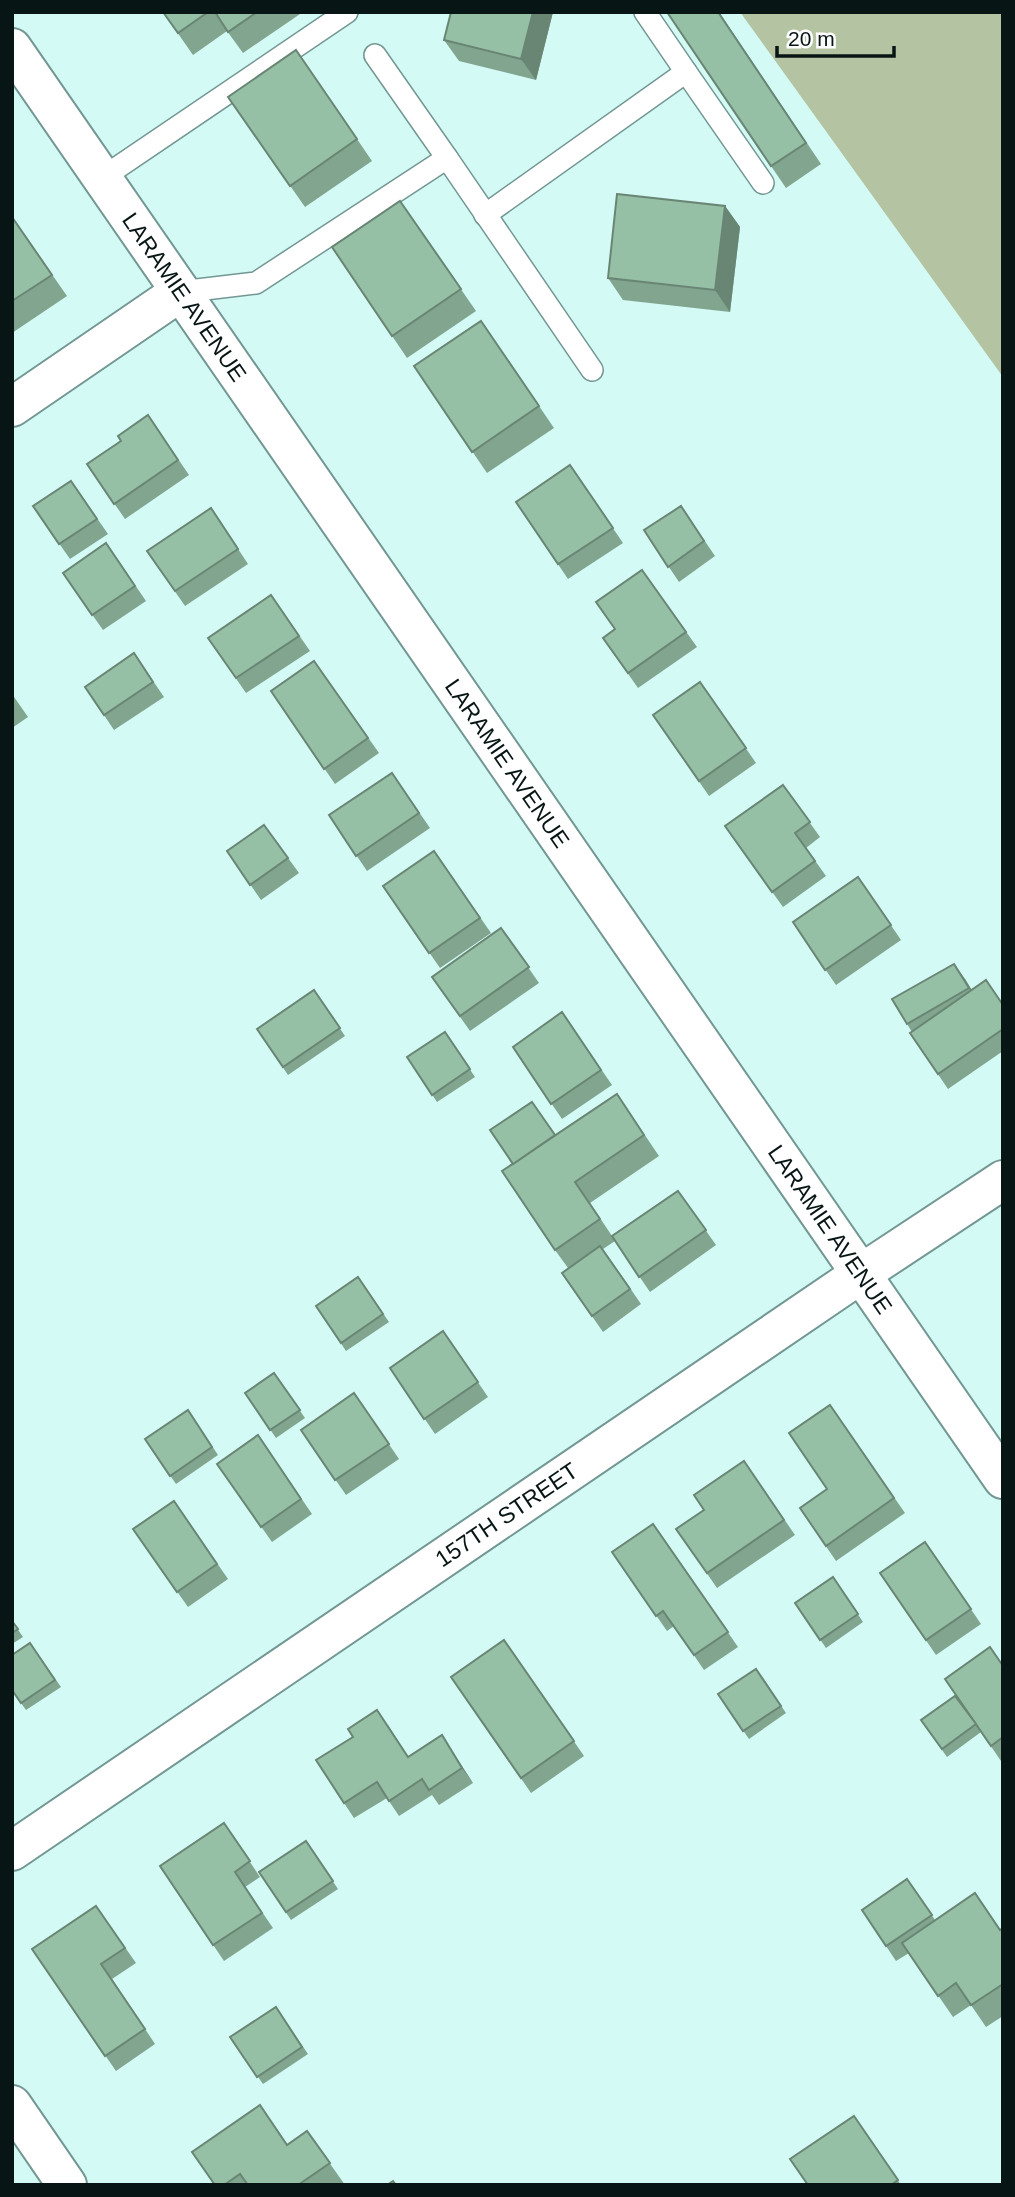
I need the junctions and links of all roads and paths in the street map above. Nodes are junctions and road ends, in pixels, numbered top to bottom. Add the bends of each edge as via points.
1 (346, 12) edge
2 (645, 12) edge
3 (14, 53) edge
4 (375, 55) dead end
5 (686, 72) junction
6 (447, 159) junction
7 (102, 178) junction
8 (763, 183) edge
9 (485, 215) junction
10 (180, 292) junction
11 (592, 370) dead end
12 (12, 407) edge
13 (1003, 1180) edge
14 (862, 1273) junction
15 (1003, 1479) edge
16 (12, 1851) edge
17 (12, 2105) edge
18 (67, 2185) edge

1 - 7 lane
2 - 5 lane
3 - 7 street, LARAMIE AVENUE
4 - 6 lane
5 - 8 lane
5 - 9 lane
6 - 9 lane
6 - 10 lane via 256,283
7 - 10 street, LARAMIE AVENUE
9 - 11 lane
10 - 12 street
10 - 14 street, LARAMIE AVENUE
13 - 14 street, 157TH STREET
14 - 15 street, LARAMIE AVENUE
14 - 16 street, 157TH STREET
17 - 18 street

